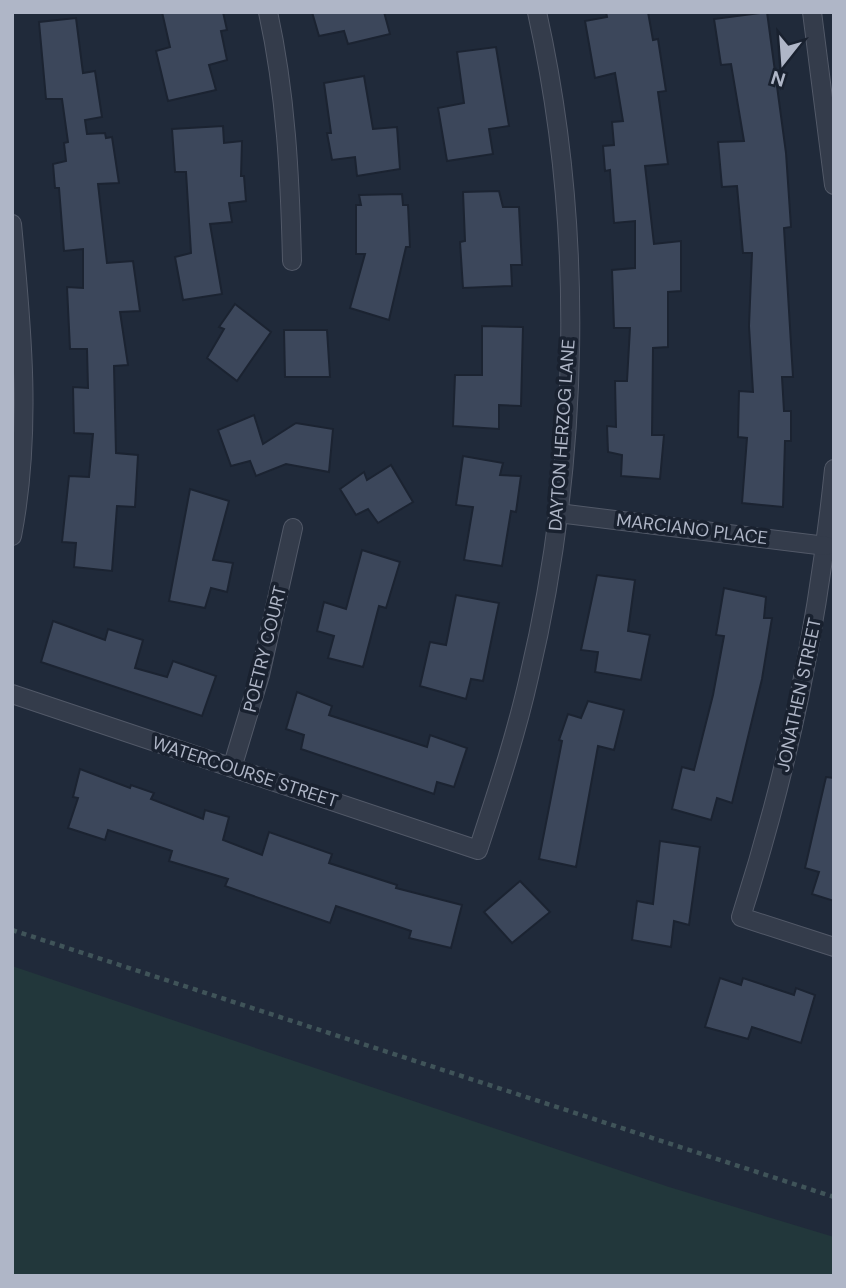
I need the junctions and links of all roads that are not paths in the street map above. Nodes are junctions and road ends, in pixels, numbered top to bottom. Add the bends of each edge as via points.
1 (268, 12) edge
2 (537, 12) edge
3 (812, 12) edge
4 (834, 185) edge
5 (12, 224) edge
6 (13, 232) edge
7 (292, 261) dead end
8 (834, 468) edge
9 (558, 513) junction
10 (293, 528) dead end
11 (12, 536) edge
12 (826, 546) junction
13 (12, 694) edge
14 (233, 768) junction
15 (478, 850) joint
16 (834, 947) edge

1 - 7 street via 290,180
2 - 9 street, DAYTON HERZOG LANE via 554,108 569,270 567,418
3 - 4 street
5 - 6 street
6 - 11 street via 24,380 22,455
8 - 12 street, JONATHEN STREET
9 - 12 street, MARCIANO PLACE
9 - 15 street, DAYTON HERZOG LANE via 530,676
10 - 14 street, POETRY COURT via 261,675
12 - 16 street, JONATHEN STREET via 795,727 741,918
13 - 14 street, WATERCOURSE STREET
14 - 15 street, WATERCOURSE STREET

